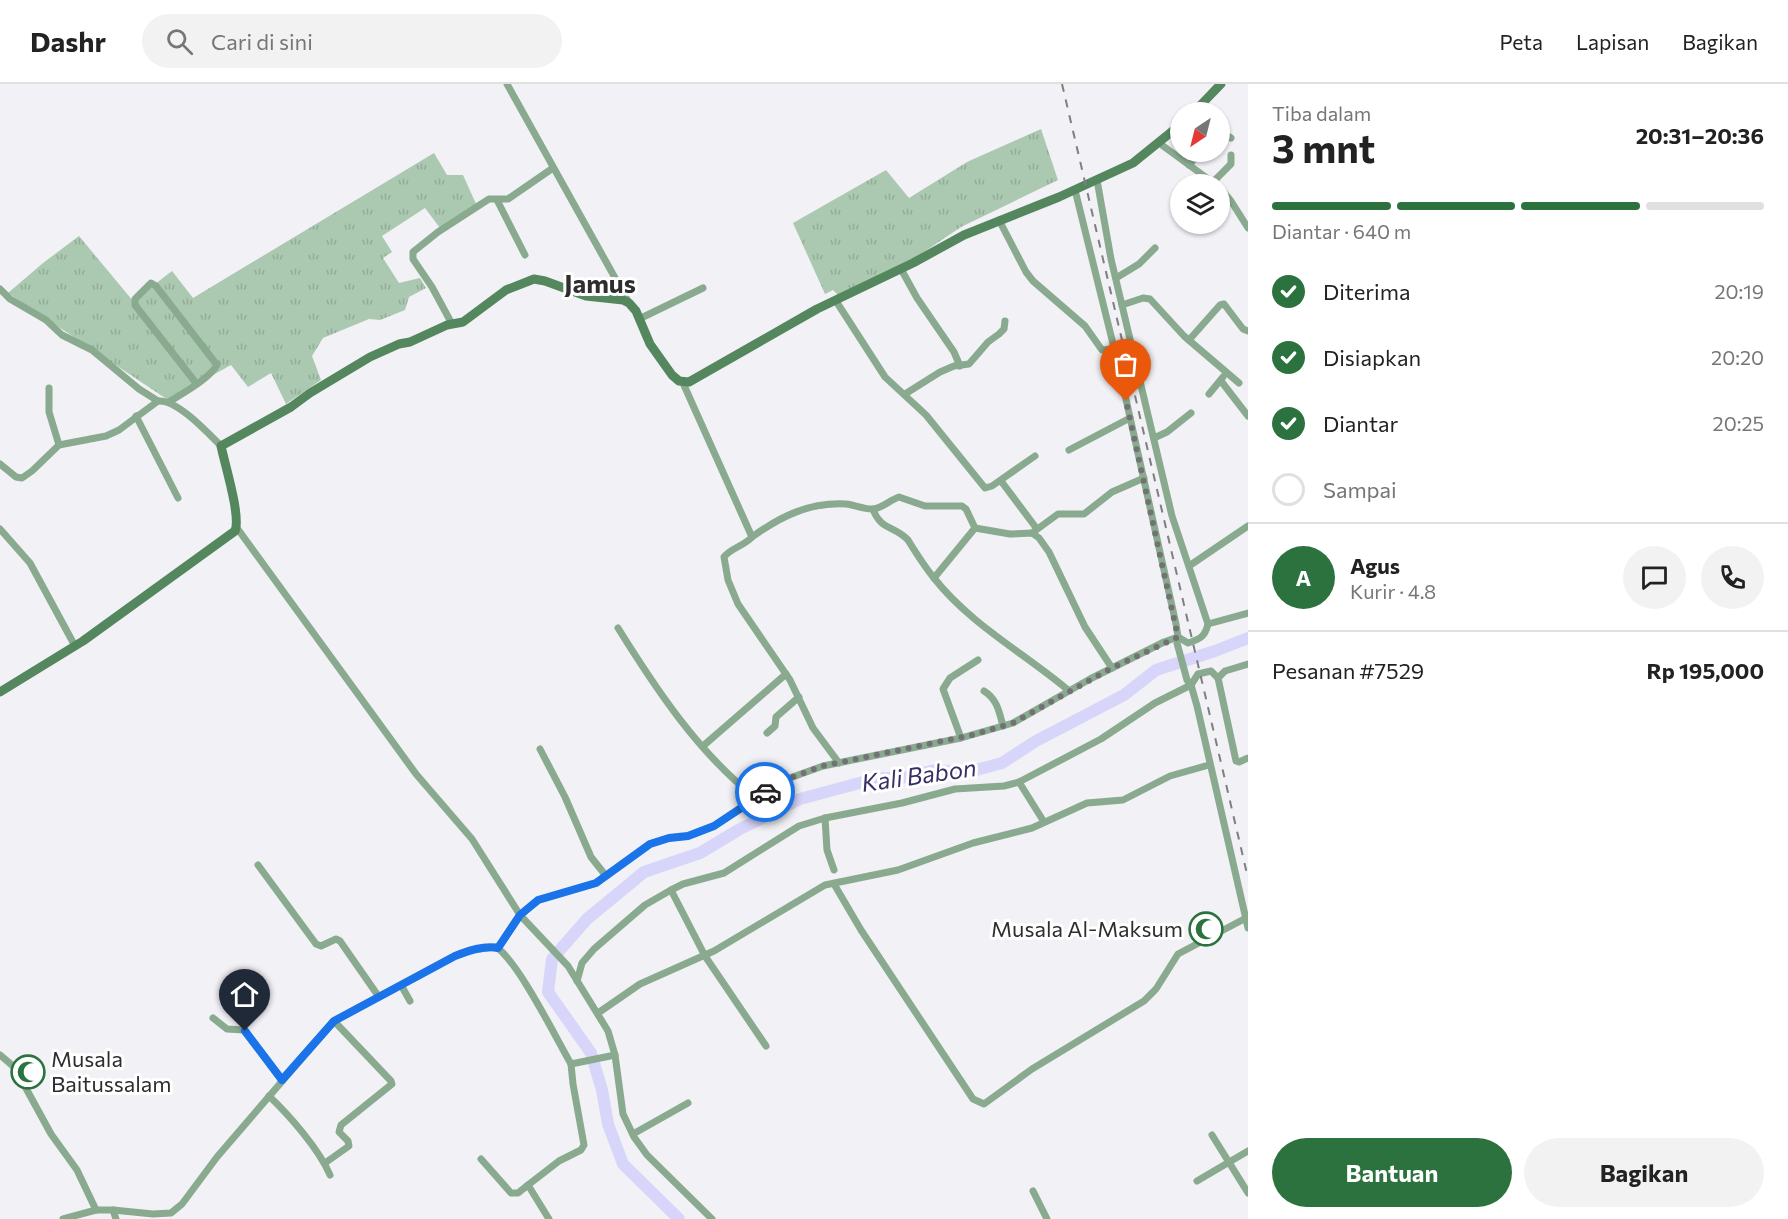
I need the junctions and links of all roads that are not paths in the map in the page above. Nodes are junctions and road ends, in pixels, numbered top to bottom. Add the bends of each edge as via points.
1 (507, 84) edge
2 (1221, 84) edge
3 (1204, 102) edge
4 (1170, 134) edge
5 (1159, 143) junction
6 (1231, 155) dead end
7 (1192, 162) edge
8 (1190, 165) junction
9 (553, 168) junction
10 (1201, 174) edge
11 (1222, 174) edge
12 (1097, 180) junction
13 (1075, 190) junction
14 (496, 200) junction
15 (1230, 200) edge
16 (999, 220) junction
17 (1248, 228) edge
18 (1155, 248) dead end
19 (525, 255) dead end
20 (901, 269) junction
21 (1116, 278) junction
22 (703, 288) dead end
23 (0, 289) edge
24 (836, 301) junction
25 (629, 303) junction
26 (1122, 305) junction
27 (639, 319) junction
28 (1005, 321) dead end
29 (452, 324) junction
30 (1248, 331) edge
31 (1189, 340) junction
32 (1114, 349) junction
33 (960, 366) junction
34 (1227, 373) junction
35 (1221, 381) junction
36 (196, 383) junction
37 (683, 383) junction
38 (1239, 383) dead end
39 (49, 388) dead end
40 (904, 394) junction
41 (1209, 394) dead end
42 (158, 401) junction
43 (169, 402) junction
44 (1191, 413) dead end
45 (136, 416) junction
46 (1248, 416) edge
47 (1130, 418) junction
48 (1154, 438) junction
49 (59, 445) junction
50 (221, 446) junction
51 (1069, 450) dead end
52 (1035, 456) dead end
53 (0, 464) edge
54 (1143, 478) junction
55 (1001, 481) junction
56 (178, 498) dead end
57 (873, 509) junction
58 (1248, 526) edge
59 (237, 528) junction
60 (975, 528) junction
61 (0, 529) edge
62 (1034, 531) junction
63 (752, 537) junction
64 (1189, 566) junction
65 (934, 578) junction
66 (1248, 613) edge
67 (1208, 624) junction
68 (618, 628) dead end
69 (1178, 640) junction
70 (75, 646) junction
71 (978, 660) dead end
72 (1248, 664) edge
73 (1112, 668) junction
74 (786, 674) junction
75 (1218, 678) junction
76 (1189, 683) junction
77 (1068, 690) junction
78 (984, 691) dead end
79 (0, 692) edge
80 (799, 697) junction
81 (1003, 726) junction
82 (767, 733) dead end
83 (961, 738) junction
84 (703, 746) junction
85 (540, 749) dead end
86 (1248, 759) edge
87 (839, 763) junction
88 (1209, 765) junction
89 (1019, 782) junction
90 (756, 798) junction
91 (825, 818) junction
92 (1044, 822) junction
93 (258, 865) dead end
94 (834, 870) dead end
95 (606, 876) junction
96 (834, 884) junction
97 (671, 890) junction
98 (520, 915) junction
99 (1246, 918) junction
100 (1248, 928) edge
101 (498, 948) junction
102 (705, 956) junction
103 (578, 981) junction
104 (401, 985) junction
105 (379, 997) junction
106 (410, 1001) dead end
107 (598, 1013) junction
108 (213, 1018) dead end
109 (334, 1021) junction
110 (766, 1046) dead end
111 (1, 1056) edge
112 (612, 1056) junction
113 (573, 1063) junction
114 (282, 1080) junction
115 (268, 1096) junction
116 (688, 1103) dead end
117 (633, 1134) junction
118 (1212, 1135) dead end
119 (1248, 1151) edge
120 (481, 1159) dead end
121 (325, 1163) junction
122 (1230, 1163) junction
123 (330, 1175) dead end
124 (1197, 1181) dead end
125 (528, 1185) junction
126 (1033, 1191) dead end
127 (1248, 1193) edge
128 (96, 1210) junction
129 (113, 1210) junction
130 (63, 1219) edge
131 (116, 1219) edge
132 (549, 1219) edge
133 (712, 1219) edge
134 (1047, 1219) edge

1 - 9 street
2 - 3 street
4 - 5 street
5 - 8 street
5 - 12 street via 1133,163
6 - 11 street via 1231,164
7 - 8 street
8 - 10 street
9 - 14 street via 515,195
9 - 25 street
12 - 13 street
12 - 21 street
13 - 16 street
13 - 32 street
14 - 19 street
14 - 29 street via 489,199 412,252
15 - 17 street
16 - 20 street
16 - 32 street via 1033,281 1085,326 1102,350
18 - 21 street
20 - 24 street
20 - 33 street
21 - 26 street
22 - 27 street
23 - 42 street via 62,334 92,350
24 - 37 street via 710,372
24 - 40 street via 885,377
25 - 27 street
25 - 29 street via 586,296 534,279 506,290 463,322
26 - 31 street via 1150,298
26 - 48 street
27 - 37 street via 650,344 672,375
28 - 33 street via 1004,329 974,360
29 - 50 street via 370,357
30 - 31 street via 1220,304
31 - 34 street
32 - 47 street
33 - 40 street via 939,372
34 - 35 street
34 - 38 street
35 - 41 street
35 - 46 street
36 - 36 street via 217,363 151,284 135,299 135,305
36 - 43 street
37 - 63 street
39 - 49 street via 49,412
40 - 55 street via 985,488
42 - 43 street
42 - 45 street
43 - 50 street
44 - 48 street
45 - 49 street via 106,436
45 - 56 street
47 - 51 street
47 - 54 street
48 - 64 street via 1172,516
49 - 53 street via 22,478
50 - 59 street
52 - 55 street
54 - 62 street via 1112,492 1084,514 1058,514
54 - 69 street
55 - 62 street
57 - 60 street via 899,497 925,506 959,505 966,509
57 - 63 street via 848,504 798,510
57 - 65 street via 879,522 908,540
58 - 64 street
59 - 70 street
59 - 98 street via 416,774 472,839
60 - 62 street via 1010,534
60 - 65 street
61 - 70 street via 30,563
62 - 73 street via 1085,627
63 - 74 street via 724,557 728,580 738,604
64 - 67 street
65 - 77 street via 981,624
66 - 67 street
67 - 69 street via 1201,639 1188,643
68 - 84 street via 664,697
69 - 73 street
69 - 76 street
70 - 79 street
71 - 83 street via 950,678 942,689
72 - 75 street via 1225,671
73 - 77 street
74 - 80 street
74 - 84 street
75 - 76 street via 1210,671 1198,674
75 - 86 street via 1236,760
76 - 88 street
76 - 89 street via 1101,739
77 - 81 street
78 - 81 street via 997,704
80 - 82 street via 776,717 775,726
80 - 87 street via 813,728
81 - 83 street
83 - 87 street
84 - 90 street via 732,779
85 - 95 street via 591,857
87 - 90 street via 795,776
88 - 92 street via 1170,776 1123,800 1087,803
88 - 99 street
89 - 91 street via 955,789
89 - 92 street
90 - 95 street via 714,826 650,844
91 - 94 street via 827,850
91 - 97 street via 800,826 724,873
92 - 96 street via 898,870
93 - 105 street via 316,944 340,940
95 - 98 street via 596,883 538,900
96 - 99 street via 899,988 980,1104 1144,1001 1178,954
96 - 102 street via 810,892
97 - 102 street
97 - 103 street via 645,905 594,949 582,963
98 - 101 street
98 - 103 street
99 - 100 street
101 - 104 street via 470,950
101 - 113 street via 529,990
102 - 107 street via 640,984
102 - 110 street
103 - 107 street
104 - 105 street
104 - 106 street
105 - 109 street
107 - 112 street via 608,1031
108 - 114 street via 228,1029 246,1031
109 - 114 street
109 - 121 street via 392,1083 341,1125 339,1132 350,1146
111 - 128 street via 13,1066 51,1134 77,1170
112 - 113 street
112 - 117 street via 623,1114
113 - 125 street via 584,1145
114 - 115 street
115 - 121 street via 286,1112
115 - 129 street via 178,1208 163,1214
116 - 117 street
117 - 133 street via 647,1155
118 - 122 street
119 - 122 street
120 - 125 street via 511,1193
121 - 123 street
122 - 124 street
122 - 127 street
125 - 132 street
126 - 134 street
128 - 129 street
128 - 130 street
129 - 131 street

